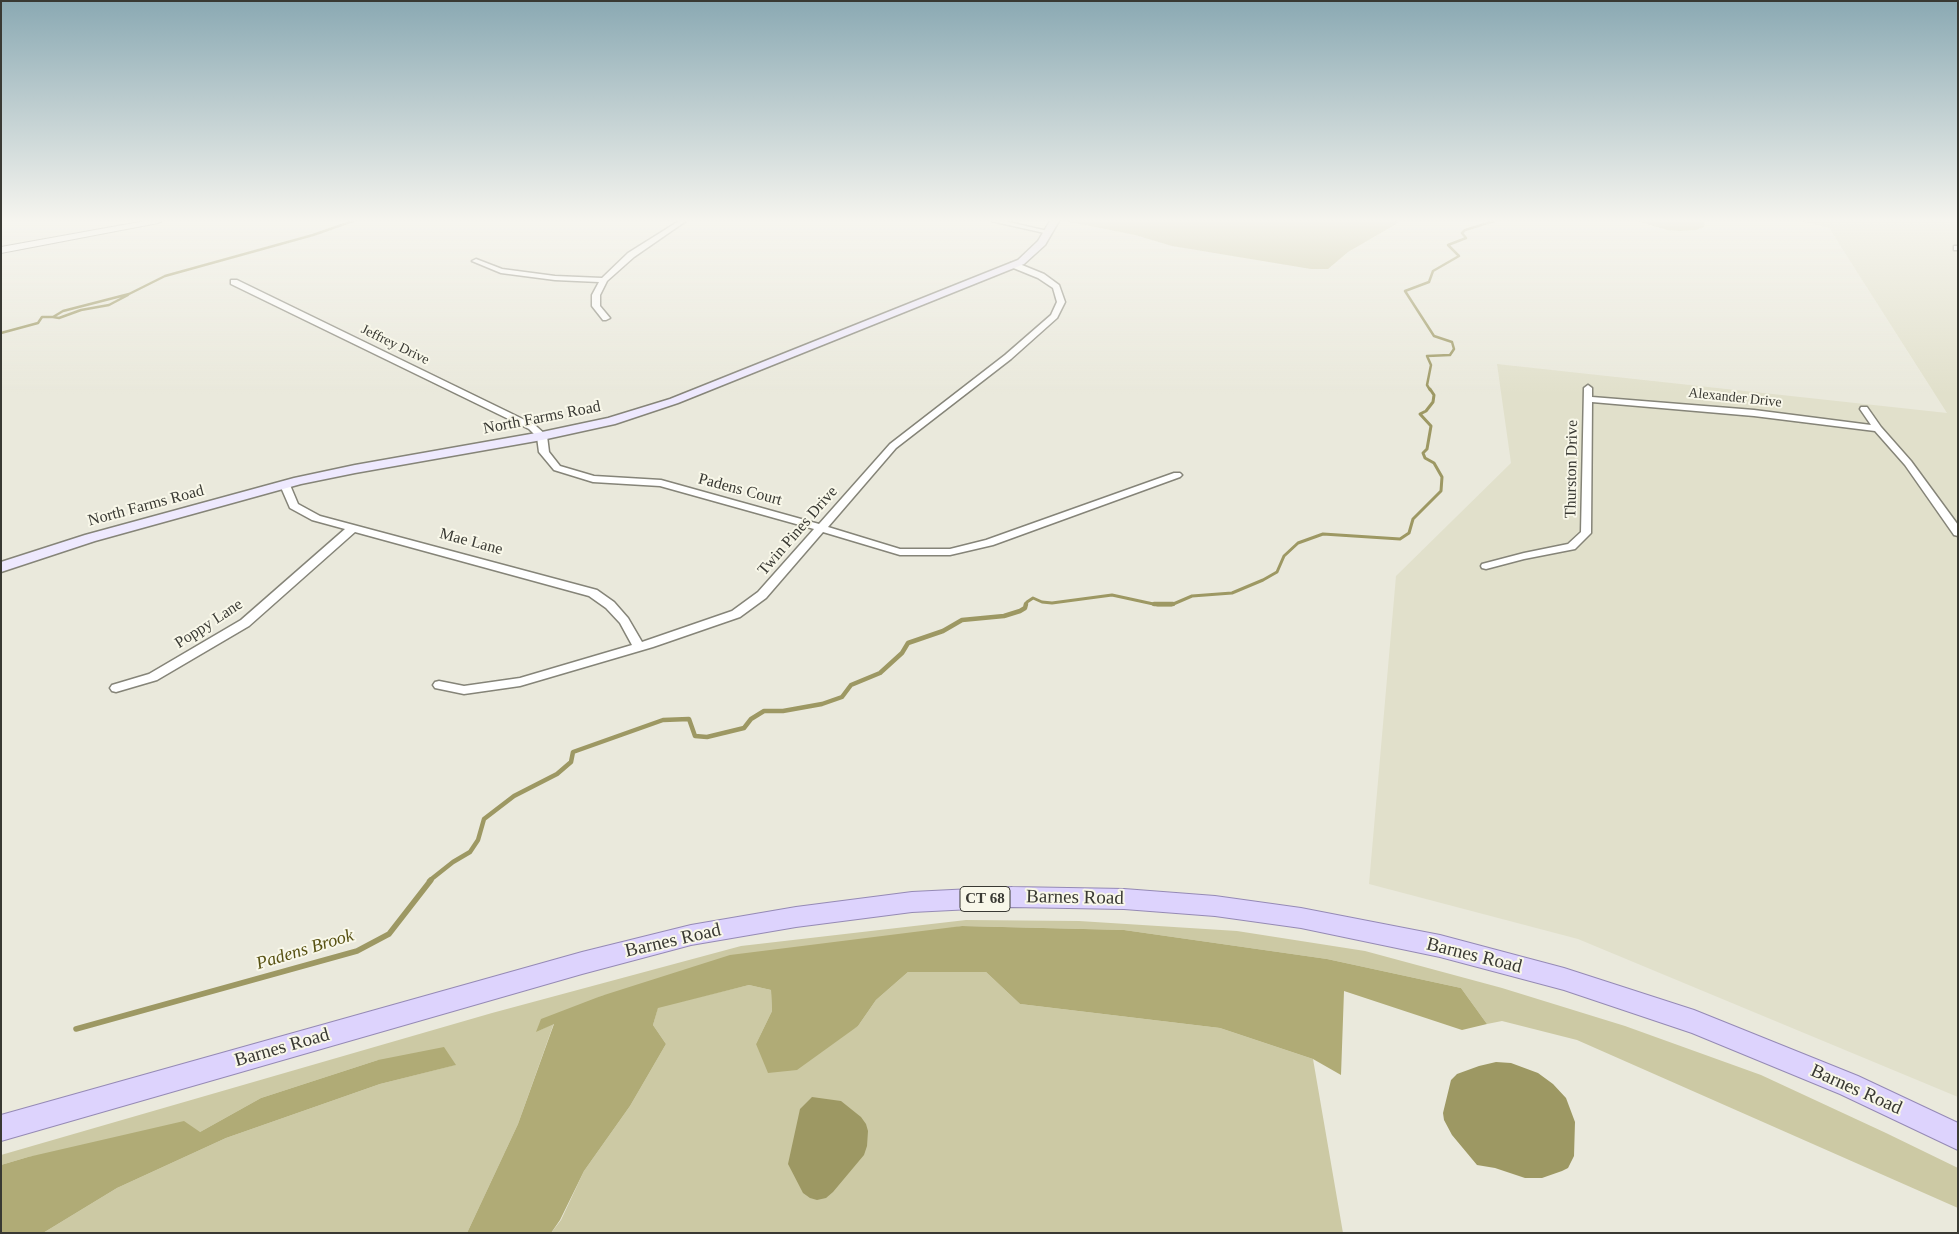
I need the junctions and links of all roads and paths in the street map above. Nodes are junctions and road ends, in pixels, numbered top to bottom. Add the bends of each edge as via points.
1 (569, 279) edge
2 (980, 279) edge
3 (1045, 279) edge
4 (604, 280) joint
5 (234, 282) dead end
6 (606, 318) dead end
7 (1588, 388) dead end
8 (1588, 399) junction
9 (1864, 409) dead end
10 (1878, 429) junction
11 (542, 436) junction
12 (1177, 475) dead end
13 (285, 485) junction
14 (354, 527) junction
15 (821, 528) junction
16 (1958, 532) edge
17 (1486, 566) dead end
18 (1, 567) edge
19 (639, 647) junction
20 (439, 685) dead end
21 (116, 688) dead end
22 (1, 1128) edge
23 (1958, 1137) edge

1 - 4 street
2 - 11 main road, North Farms Road via 674,401 611,421
3 - 15 street, Twin Pines Drive via 1056,287 1061,302 1054,316 1008,358 893,446
4 - 6 street via 596,295 596,306
5 - 11 street, Jeffrey Drive via 532,427
7 - 8 street, Thurston Drive
8 - 10 street, Alexander Drive via 1754,413
8 - 17 street, Thurston Drive via 1586,533 1570,547
9 - 10 street
10 - 16 street via 1908,463
11 - 13 main road, North Farms Road via 355,469
11 - 15 street, Padens Court via 544,452 557,468 571,474 593,479 661,483
12 - 15 street, Padens Court via 988,543 950,552 900,552
13 - 14 street, Mae Lane via 294,506 316,518
13 - 18 main road, North Farms Road via 90,538
14 - 19 street, Mae Lane via 593,593 624,621
14 - 21 street, Poppy Lane via 245,623 153,677
15 - 19 street, Twin Pines Drive via 762,595 736,614
19 - 20 street, Twin Pines Drive via 520,682 464,690
22 - 23 main road, Barnes Road / CT 68 via 691,935 912,902 1012,897 1124,899 1215,906 1301,918 1440,946 1564,979 1694,1022 1849,1085

